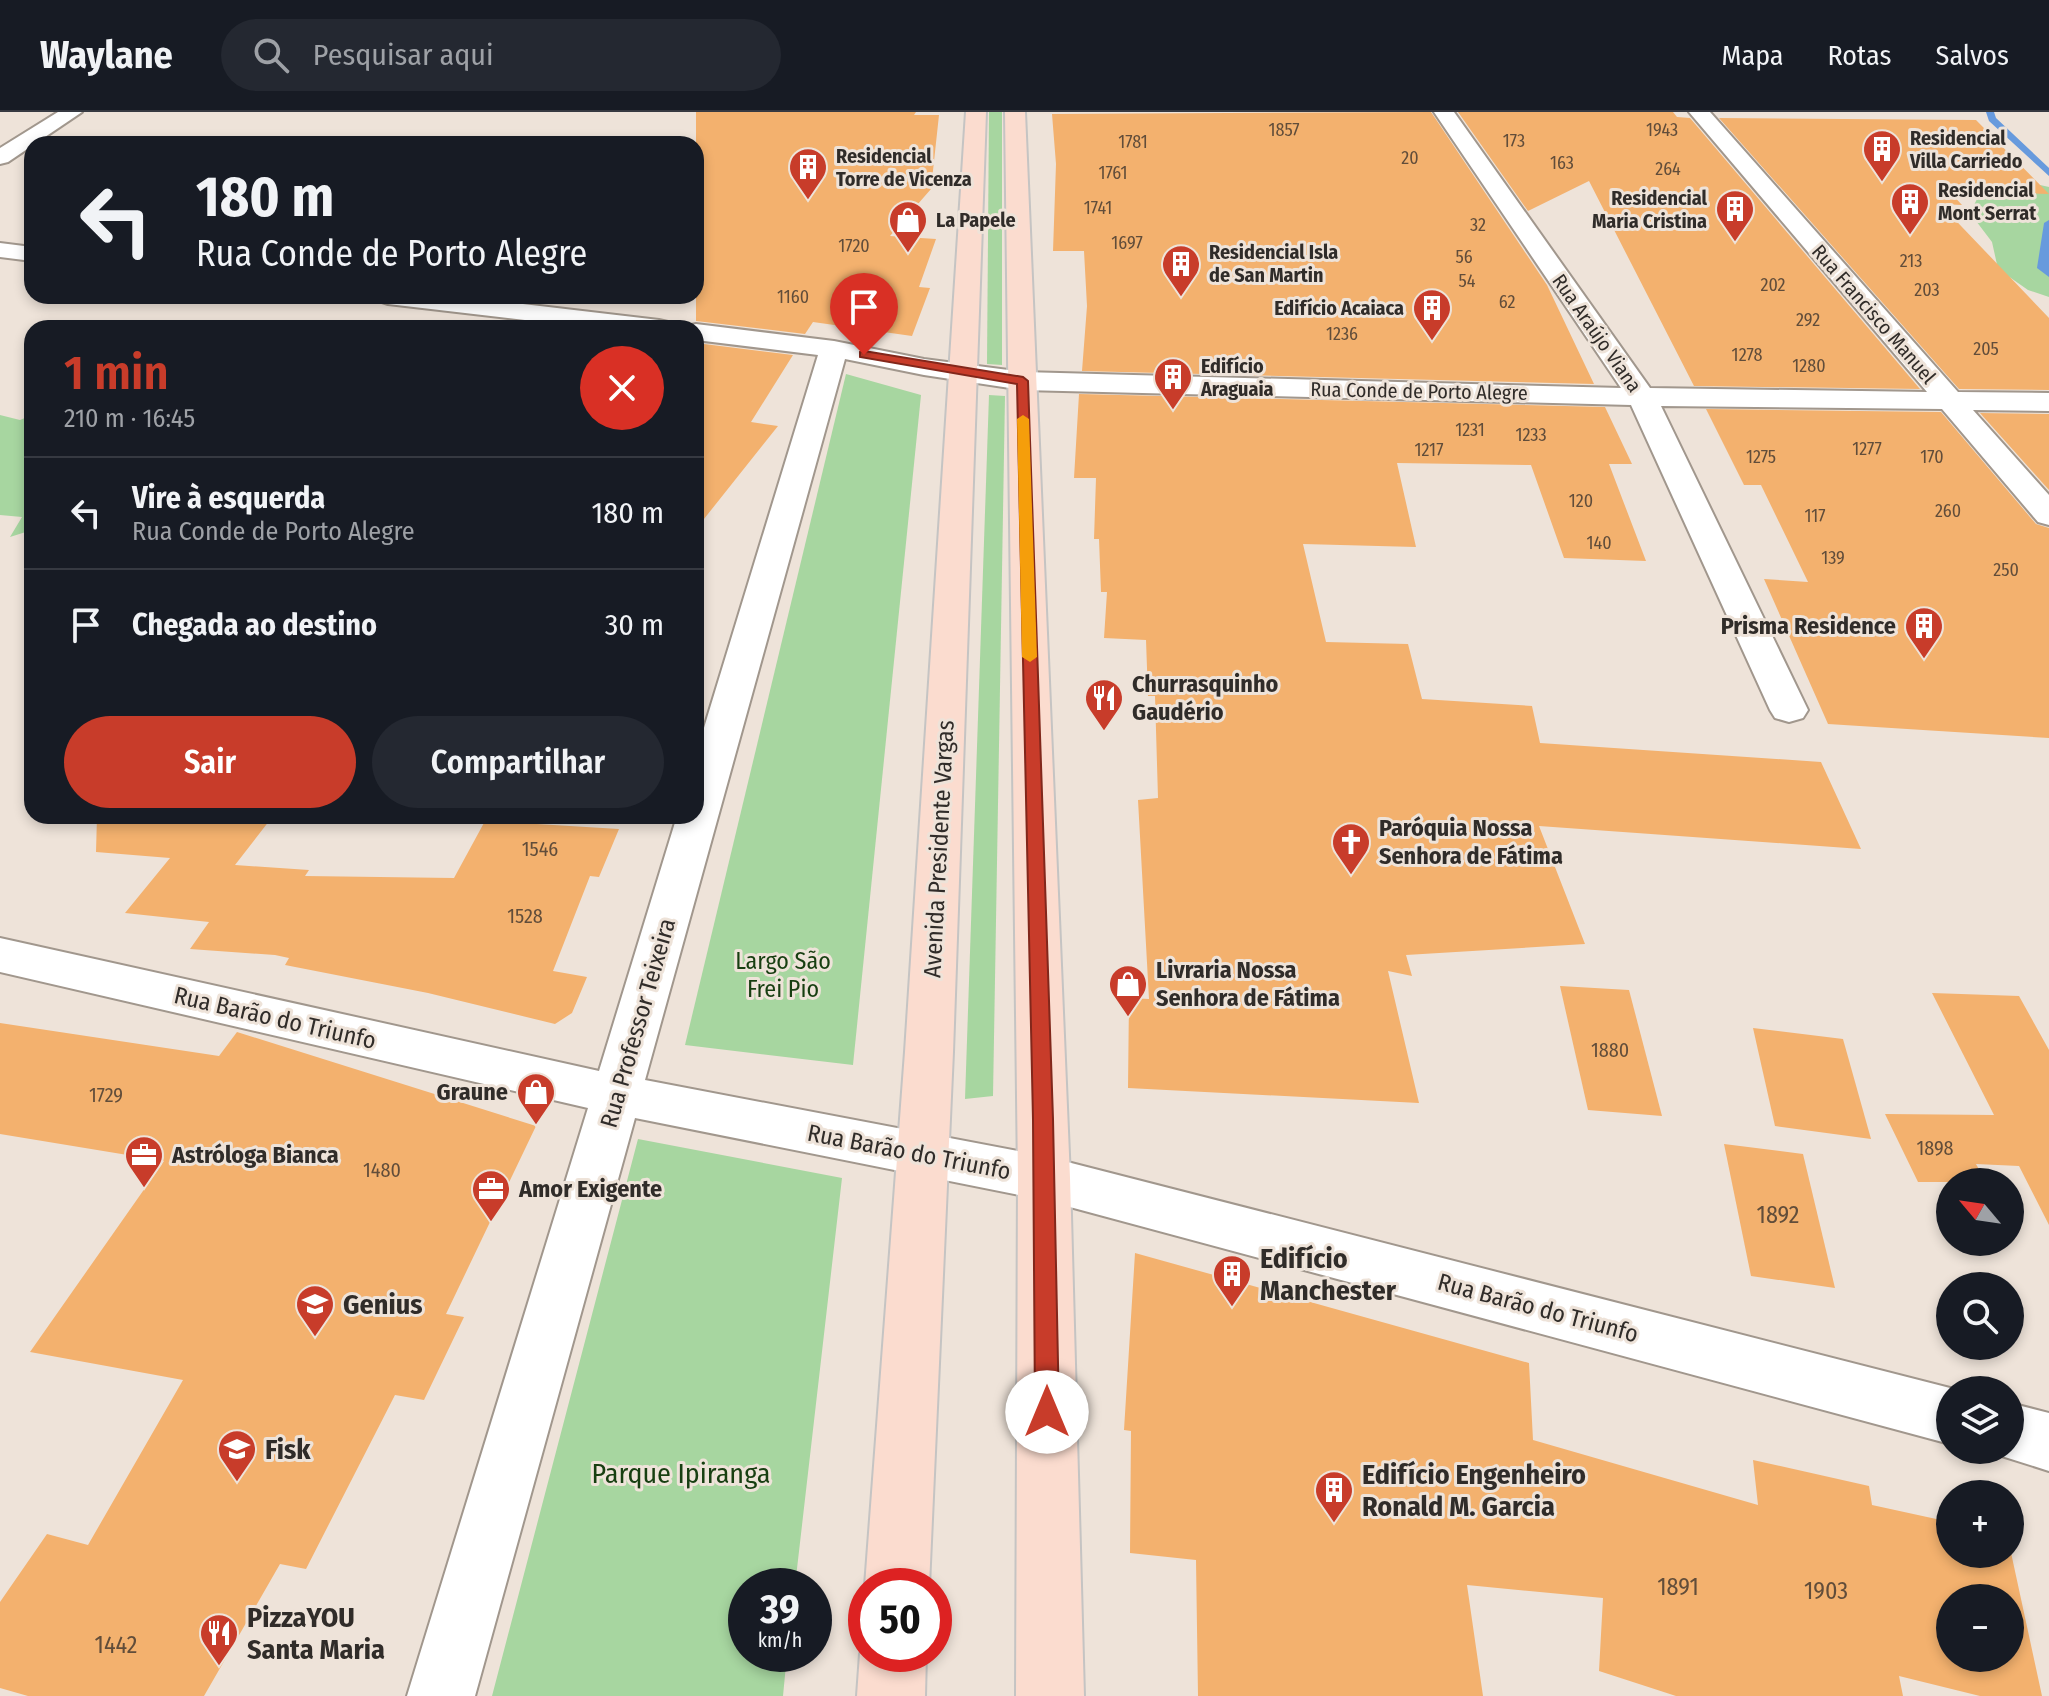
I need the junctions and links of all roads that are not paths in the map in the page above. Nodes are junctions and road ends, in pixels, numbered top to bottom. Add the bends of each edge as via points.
1 (72, 112) edge
2 (976, 112) edge
3 (1015, 112) edge
4 (1444, 112) edge
5 (1699, 112) edge
6 (34, 136) edge
7 (24, 142) edge
8 (0, 157) edge
9 (0, 250) edge
10 (24, 253) edge
11 (456, 304) edge
12 (591, 320) edge
13 (704, 333) edge
14 (834, 349) junction
15 (963, 372) junction
16 (1023, 381) junction
17 (1642, 397) junction
18 (2049, 402) edge
19 (1951, 403) junction
20 (2049, 515) edge
21 (1789, 710) dead end
22 (704, 796) edge
23 (696, 824) edge
24 (0, 955) edge
25 (617, 1095) junction
26 (922, 1155) junction
27 (1044, 1178) junction
28 (1936, 1412) edge
29 (2024, 1436) edge
30 (2049, 1442) edge
31 (898, 1568) edge
32 (892, 1672) edge
33 (441, 1696) edge
34 (891, 1696) edge
35 (1050, 1696) edge

1 - 6 street
2 - 15 main road, Avenida Presidente Vargas
3 - 16 main road
4 - 17 street, Rua Araújo Viana
5 - 19 street, Rua Francisco Manuel
7 - 8 street
9 - 10 street
11 - 12 street
13 - 14 street, Rua Conde de Porto Alegre
14 - 15 street, Rua Conde de Porto Alegre
14 - 22 street, Rua Professor Teixeira
15 - 16 street, Rua Conde de Porto Alegre
15 - 26 main road, Avenida Presidente Vargas
16 - 17 street, Rua Conde de Porto Alegre
16 - 27 main road
17 - 19 street, Rua Conde de Porto Alegre
17 - 21 street, Rua Araújo Viana
18 - 19 street, Rua Conde de Porto Alegre
19 - 20 street, Rua Francisco Manuel
23 - 25 street, Rua Professor Teixeira
24 - 25 street, Rua Barão do Triunfo
25 - 26 street, Rua Barão do Triunfo
25 - 33 street, Rua Professor Teixeira
26 - 27 street, Rua Barão do Triunfo
26 - 31 main road, Avenida Presidente Vargas
27 - 28 street, Rua Barão do Triunfo
27 - 35 main road
29 - 30 street
32 - 34 main road

